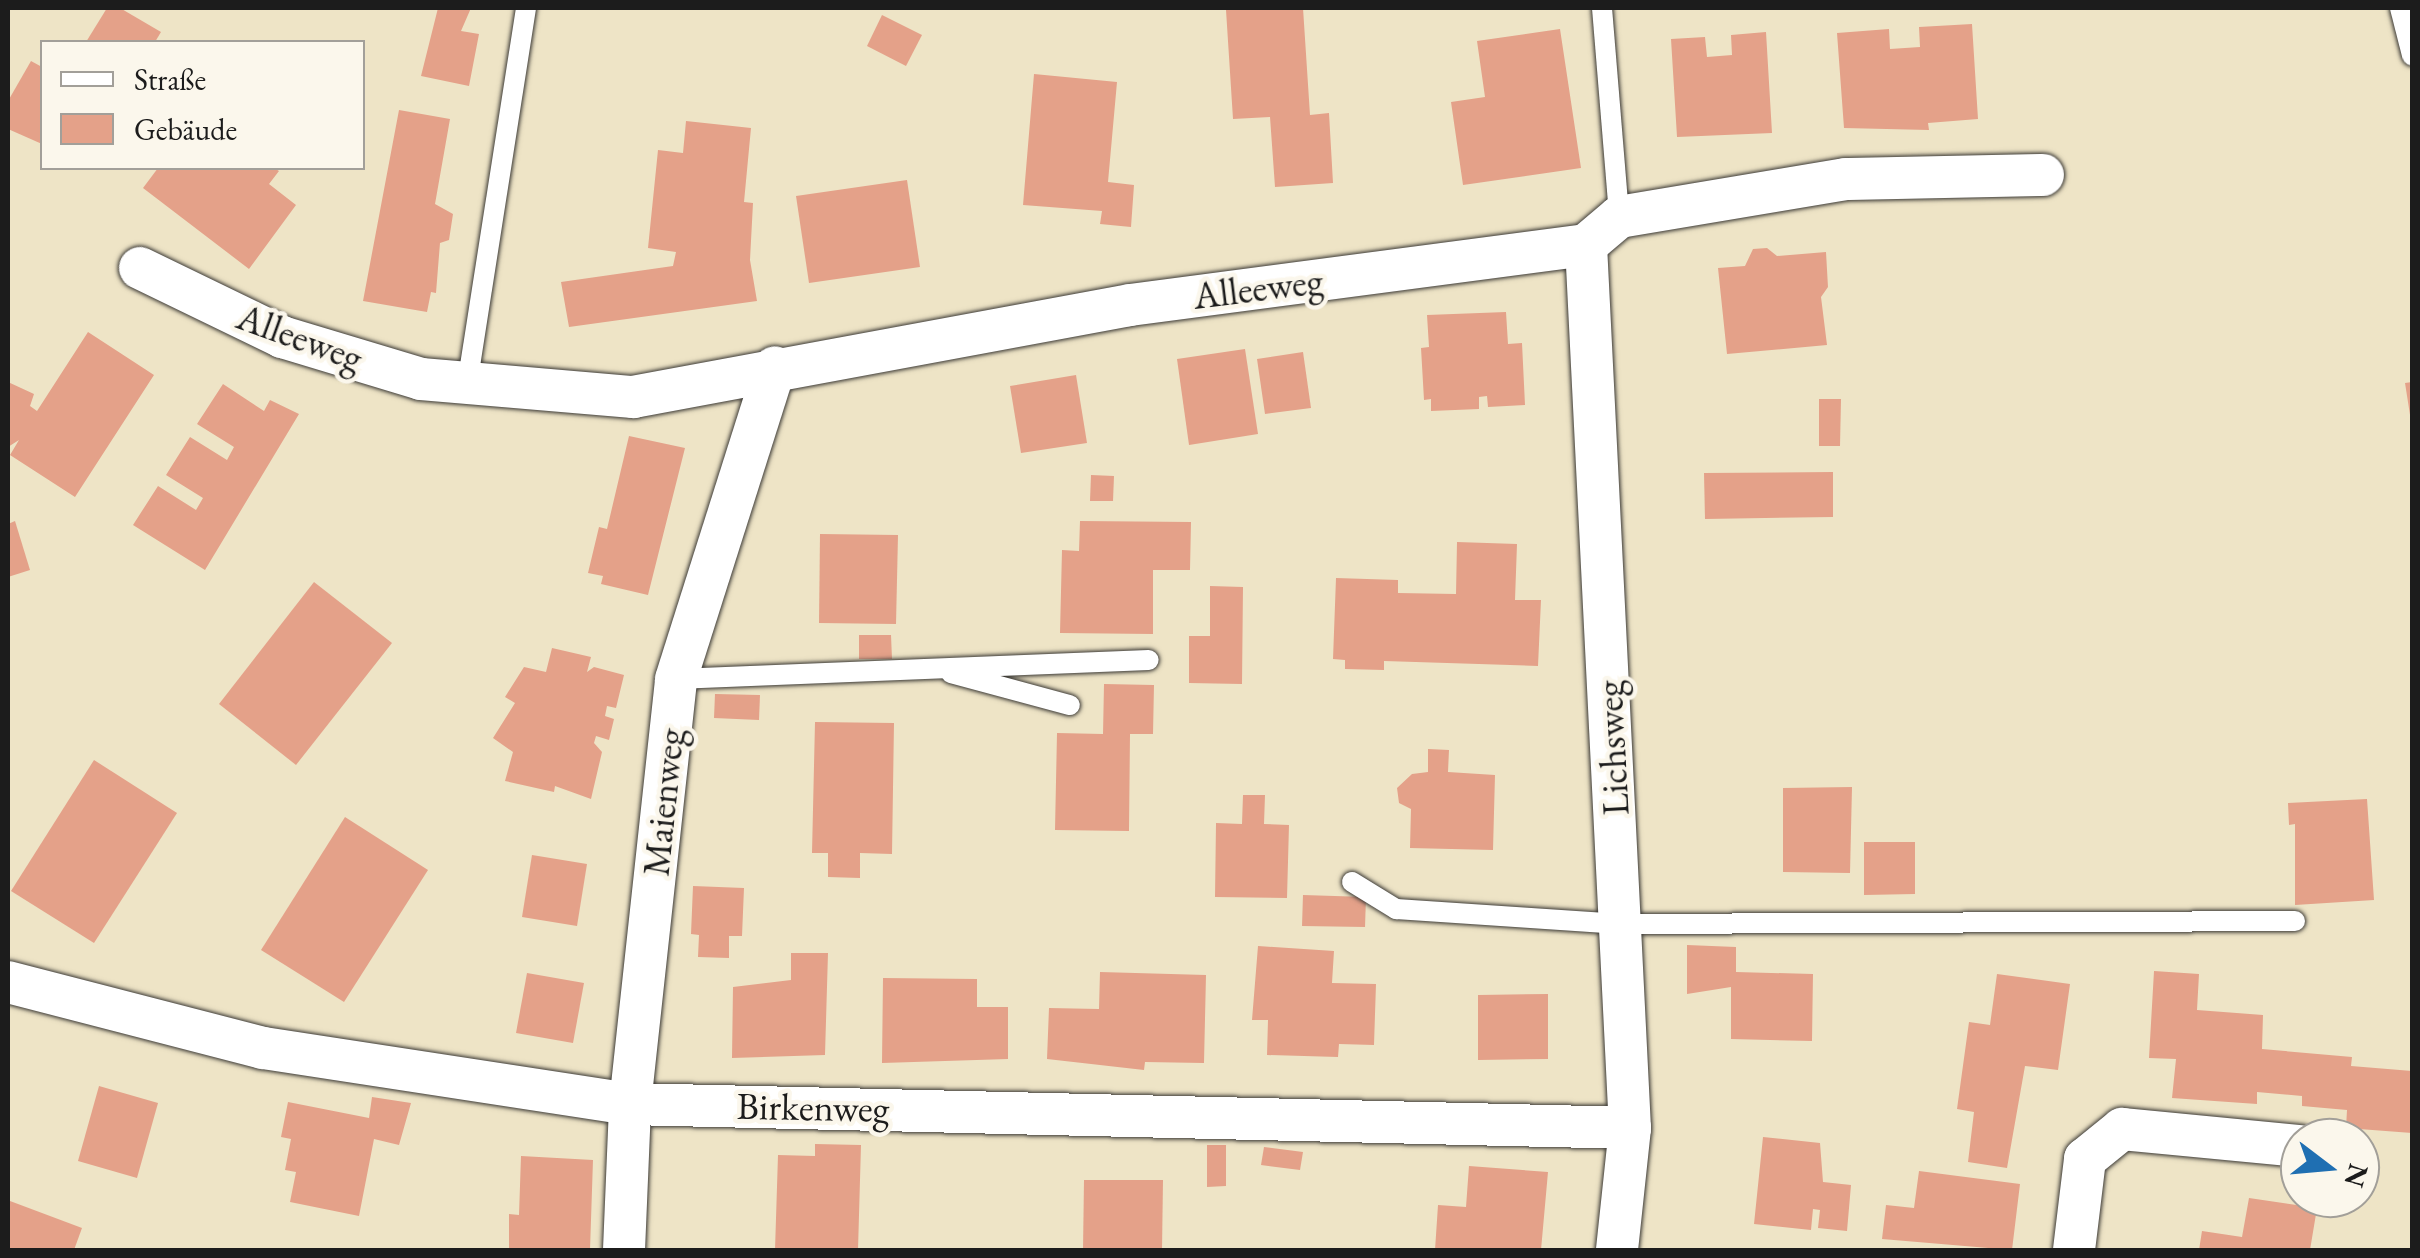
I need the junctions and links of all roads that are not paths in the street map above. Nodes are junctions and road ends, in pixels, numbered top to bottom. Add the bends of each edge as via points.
1 (526, 8) edge
2 (1602, 8) edge
3 (2400, 8) edge
4 (2412, 55) edge
5 (2043, 175) dead end
6 (1619, 218) junction
7 (1586, 244) junction
8 (140, 268) dead end
9 (775, 367) junction
10 (467, 387) junction
11 (1149, 660) dead end
12 (928, 668) junction
13 (676, 679) junction
14 (1070, 705) dead end
15 (1352, 882) dead end
16 (2295, 921) dead end
17 (1620, 924) junction
18 (8, 982) edge
19 (630, 1104) junction
20 (1630, 1128) junction
21 (2280, 1144) edge
22 (624, 1250) edge
23 (1620, 1250) edge
24 (2074, 1250) edge

1 - 10 lane
2 - 6 lane
3 - 4 lane
5 - 6 street via 1846,179
6 - 7 street
7 - 9 street, Alleeweg via 1130,305
7 - 17 street, Lichsweg
8 - 10 street, Alleeweg via 282,337
9 - 10 street, Alleeweg via 633,396
9 - 13 street, Maienweg
11 - 12 lane
12 - 13 lane
12 - 14 lane
13 - 19 street, Maienweg
15 - 17 lane via 1396,910
16 - 17 lane
17 - 20 street, Lichsweg
18 - 19 street, Birkenweg via 263,1048
19 - 20 street, Birkenweg
19 - 22 street, Maienweg
20 - 23 street, Lichsweg
21 - 24 street via 2122,1129 2085,1159

